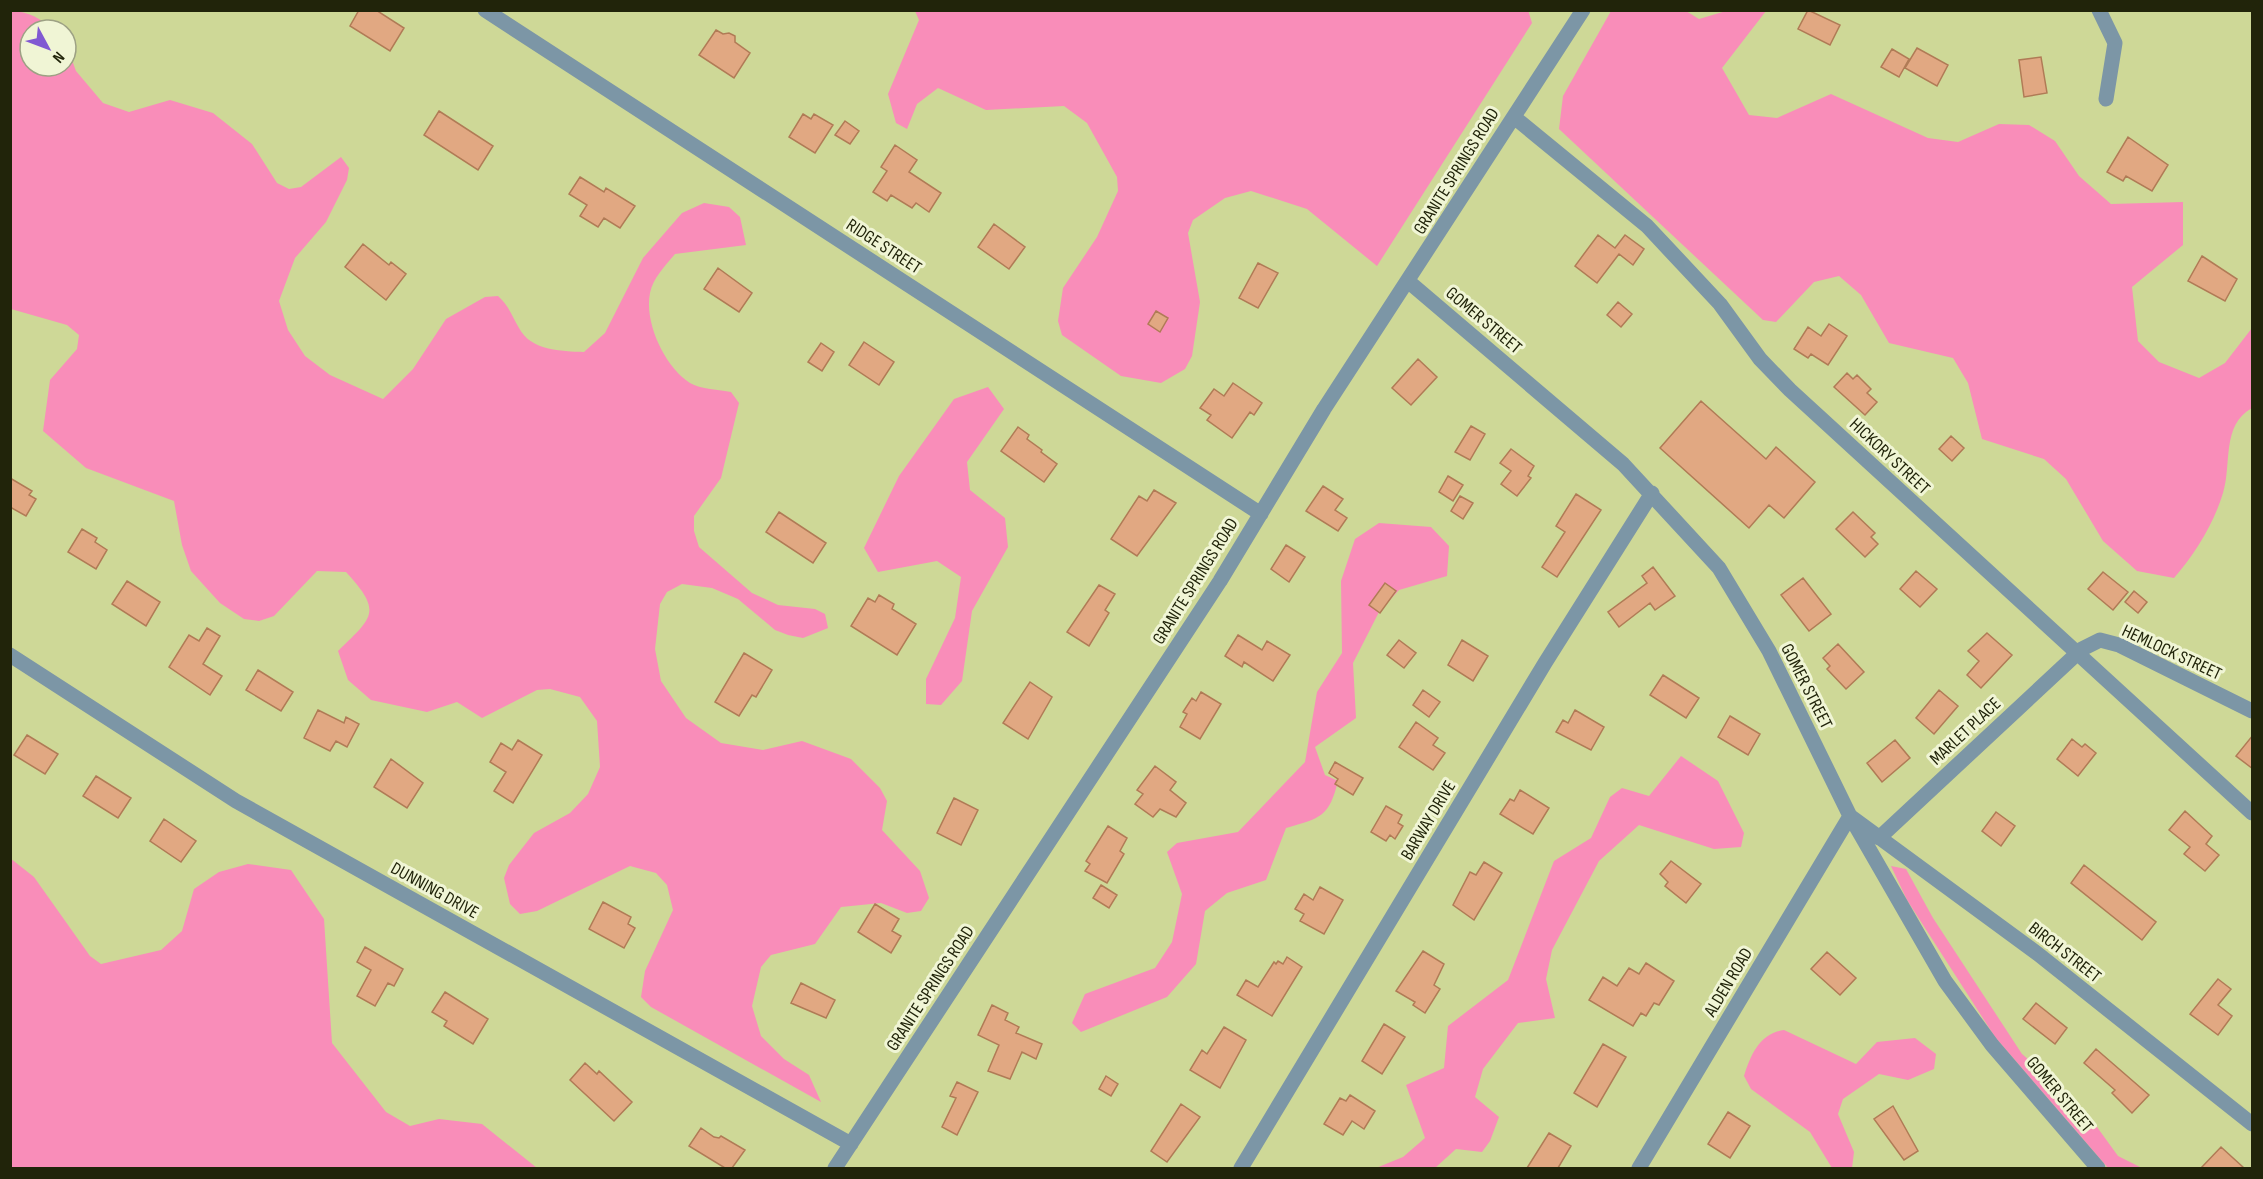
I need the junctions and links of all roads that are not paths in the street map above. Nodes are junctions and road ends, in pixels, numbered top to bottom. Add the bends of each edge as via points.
1 (485, 10) edge
2 (1582, 10) edge
3 (2099, 10) edge
4 (2106, 99) dead end
5 (1514, 117) junction
6 (1409, 282) junction
7 (1652, 494) junction
8 (1261, 513) junction
9 (2077, 654) junction
10 (10, 655) edge
11 (2253, 711) edge
12 (2253, 813) edge
13 (1850, 816) junction
14 (1879, 838) junction
15 (2253, 1124) edge
16 (851, 1144) junction
17 (835, 1168) edge
18 (1241, 1168) edge
19 (1639, 1168) edge
20 (2098, 1168) edge

1 - 8 street, RIDGE STREET
2 - 5 street, GRANITE SPRINGS ROAD
3 - 4 street via 2115,43
5 - 6 street, GRANITE SPRINGS ROAD
5 - 9 street, HICKORY STREET via 1647,226 1720,304 1760,359 1790,390
6 - 7 street, GOMER STREET via 1623,464
6 - 8 street, GRANITE SPRINGS ROAD via 1324,409
7 - 13 street, GOMER STREET via 1719,568 1768,651
7 - 18 street, BARWAY DRIVE via 1545,663
8 - 16 street, GRANITE SPRINGS ROAD
9 - 11 street, HEMLOCK STREET via 2100,640 2119,645
9 - 12 street, HICKORY STREET
9 - 14 street, MARLET PLACE
10 - 16 street, DUNNING DRIVE via 236,801
13 - 14 street, BIRCH STREET
13 - 19 street, ALDEN ROAD
13 - 20 street, GOMER STREET via 1945,981 1992,1045
14 - 15 street, BIRCH STREET via 2038,954
16 - 17 street, GRANITE SPRINGS ROAD

